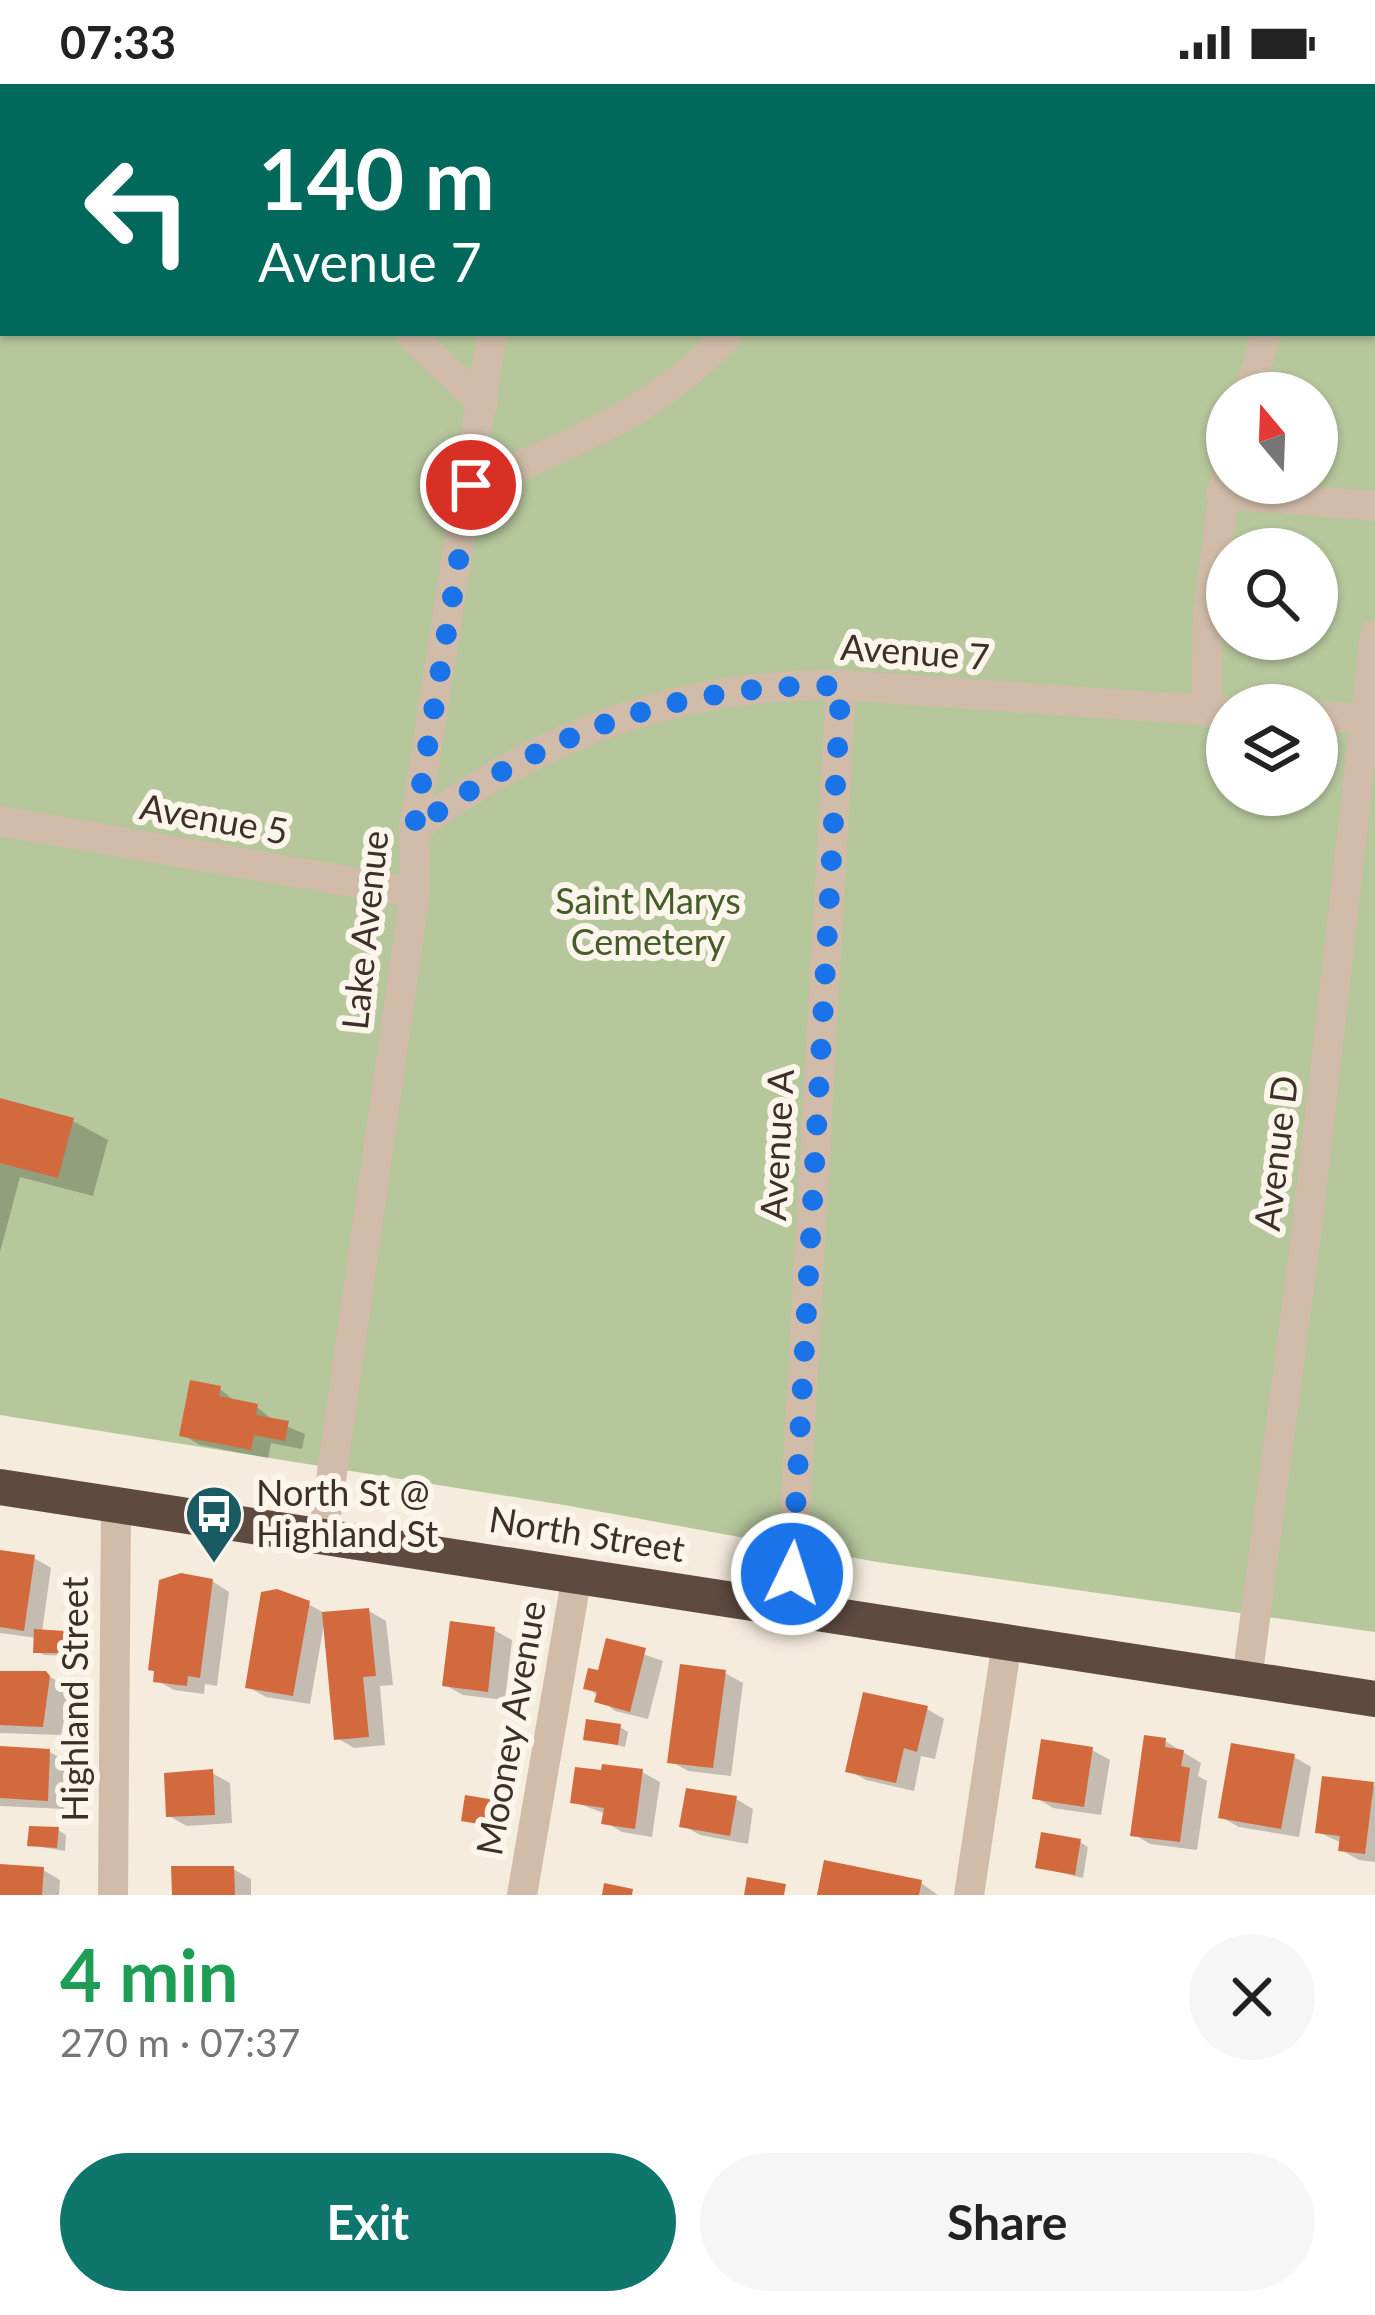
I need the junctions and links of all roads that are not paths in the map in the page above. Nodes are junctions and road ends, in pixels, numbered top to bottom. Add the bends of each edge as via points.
1 (413, 336) edge
2 (492, 336) edge
3 (726, 336) edge
4 (1265, 336) edge
5 (1256, 372) edge
6 (483, 404) junction
7 (471, 485) junction
8 (1338, 501) edge
9 (1221, 504) edge
10 (1375, 506) edge
11 (1375, 634) edge
12 (1214, 684) edge
13 (841, 686) junction
14 (1206, 711) edge
15 (1338, 717) edge
16 (1370, 719) edge
17 (0, 821) edge
18 (414, 829) junction
19 (415, 893) junction
20 (0, 1487) edge
21 (116, 1503) junction
22 (322, 1536) junction
23 (577, 1575) junction
24 (790, 1608) junction
25 (1007, 1642) junction
26 (1247, 1679) junction
27 (1375, 1699) edge
28 (113, 1895) edge
29 (522, 1895) edge
30 (969, 1895) edge

1 - 6 street
2 - 6 street, Lake Avenue
3 - 7 street via 689,374 628,414
4 - 5 street
6 - 7 street, Lake Avenue
7 - 18 street, Lake Avenue
8 - 10 street
9 - 12 street via 1208,609
11 - 16 street, Avenue D
13 - 14 street, Avenue 7
13 - 18 street, Avenue 7 via 700,695 633,714 481,779
13 - 24 street, Avenue A
15 - 16 street
16 - 26 street, Avenue D
17 - 19 street, Avenue 5
18 - 19 street, Lake Avenue
19 - 22 street, Lake Avenue
20 - 21 highway, North Street
21 - 22 highway, North Street
21 - 28 street, Highland Street
22 - 23 highway, North Street
23 - 24 highway, North Street
23 - 29 street, Mooney Avenue
24 - 25 highway, North Street
25 - 26 highway, North Street
25 - 30 street
26 - 27 highway, North Street

